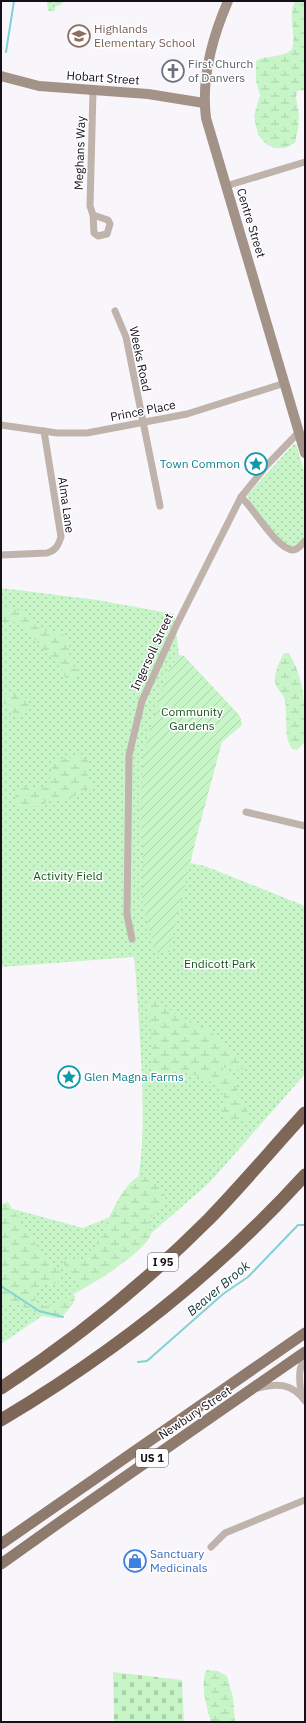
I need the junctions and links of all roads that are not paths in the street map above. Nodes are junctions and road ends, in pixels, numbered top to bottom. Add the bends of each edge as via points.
1 (228, 1) edge
2 (2, 79) edge
3 (93, 91) junction
4 (204, 103) junction
5 (305, 162) edge
6 (226, 186) junction
7 (93, 215) dead end
8 (115, 311) dead end
9 (285, 383) junction
10 (142, 422) junction
11 (1, 425) edge
12 (44, 431) junction
13 (299, 432) junction
14 (305, 453) edge
15 (241, 497) junction
16 (160, 506) dead end
17 (305, 541) edge
18 (1, 555) edge
19 (246, 812) dead end
20 (305, 826) edge
21 (132, 939) dead end
22 (305, 1113) edge
23 (305, 1175) edge
24 (305, 1333) edge
25 (305, 1352) edge
26 (305, 1358) edge
27 (1, 1388) edge
28 (252, 1390) junction
29 (303, 1398) edge
30 (1, 1420) edge
31 (305, 1500) edge
32 (1, 1544) edge
33 (211, 1547) dead end
34 (1, 1564) edge

1 - 4 main road, Centre Street via 209,59
2 - 3 main road, Hobart Street via 39,86
3 - 4 main road, Hobart Street via 148,94
3 - 7 street, Meghans Way via 90,206
4 - 6 main road, Centre Street
5 - 6 street
6 - 9 main road, Centre Street
8 - 10 street, Weeks Road via 126,337
9 - 10 street, Prince Place via 201,410
9 - 13 main road, Centre Street
10 - 12 street, Prince Place via 74,434
10 - 16 street, Weeks Road
11 - 12 street, Prince Place
12 - 18 street, Alma Lane via 61,537 59,543 54,551 47,553
13 - 14 main road, Centre Street
13 - 15 street, Ingersoll Street
15 - 17 street via 285,546 292,550 297,549
15 - 21 street, Ingersoll Street via 142,700 129,755 127,915
19 - 20 street
22 - 27 highway, I 95 via 179,1248 78,1333
23 - 30 highway, I 95 via 219,1259 149,1319 53,1388
24 - 32 main road, Newbury Street / US 1
25 - 28 main road, Newbury Street / US 1
26 - 29 street via 299,1372
28 - 29 street via 279,1384 289,1387
28 - 34 main road, Newbury Street / US 1
31 - 33 street via 225,1533

